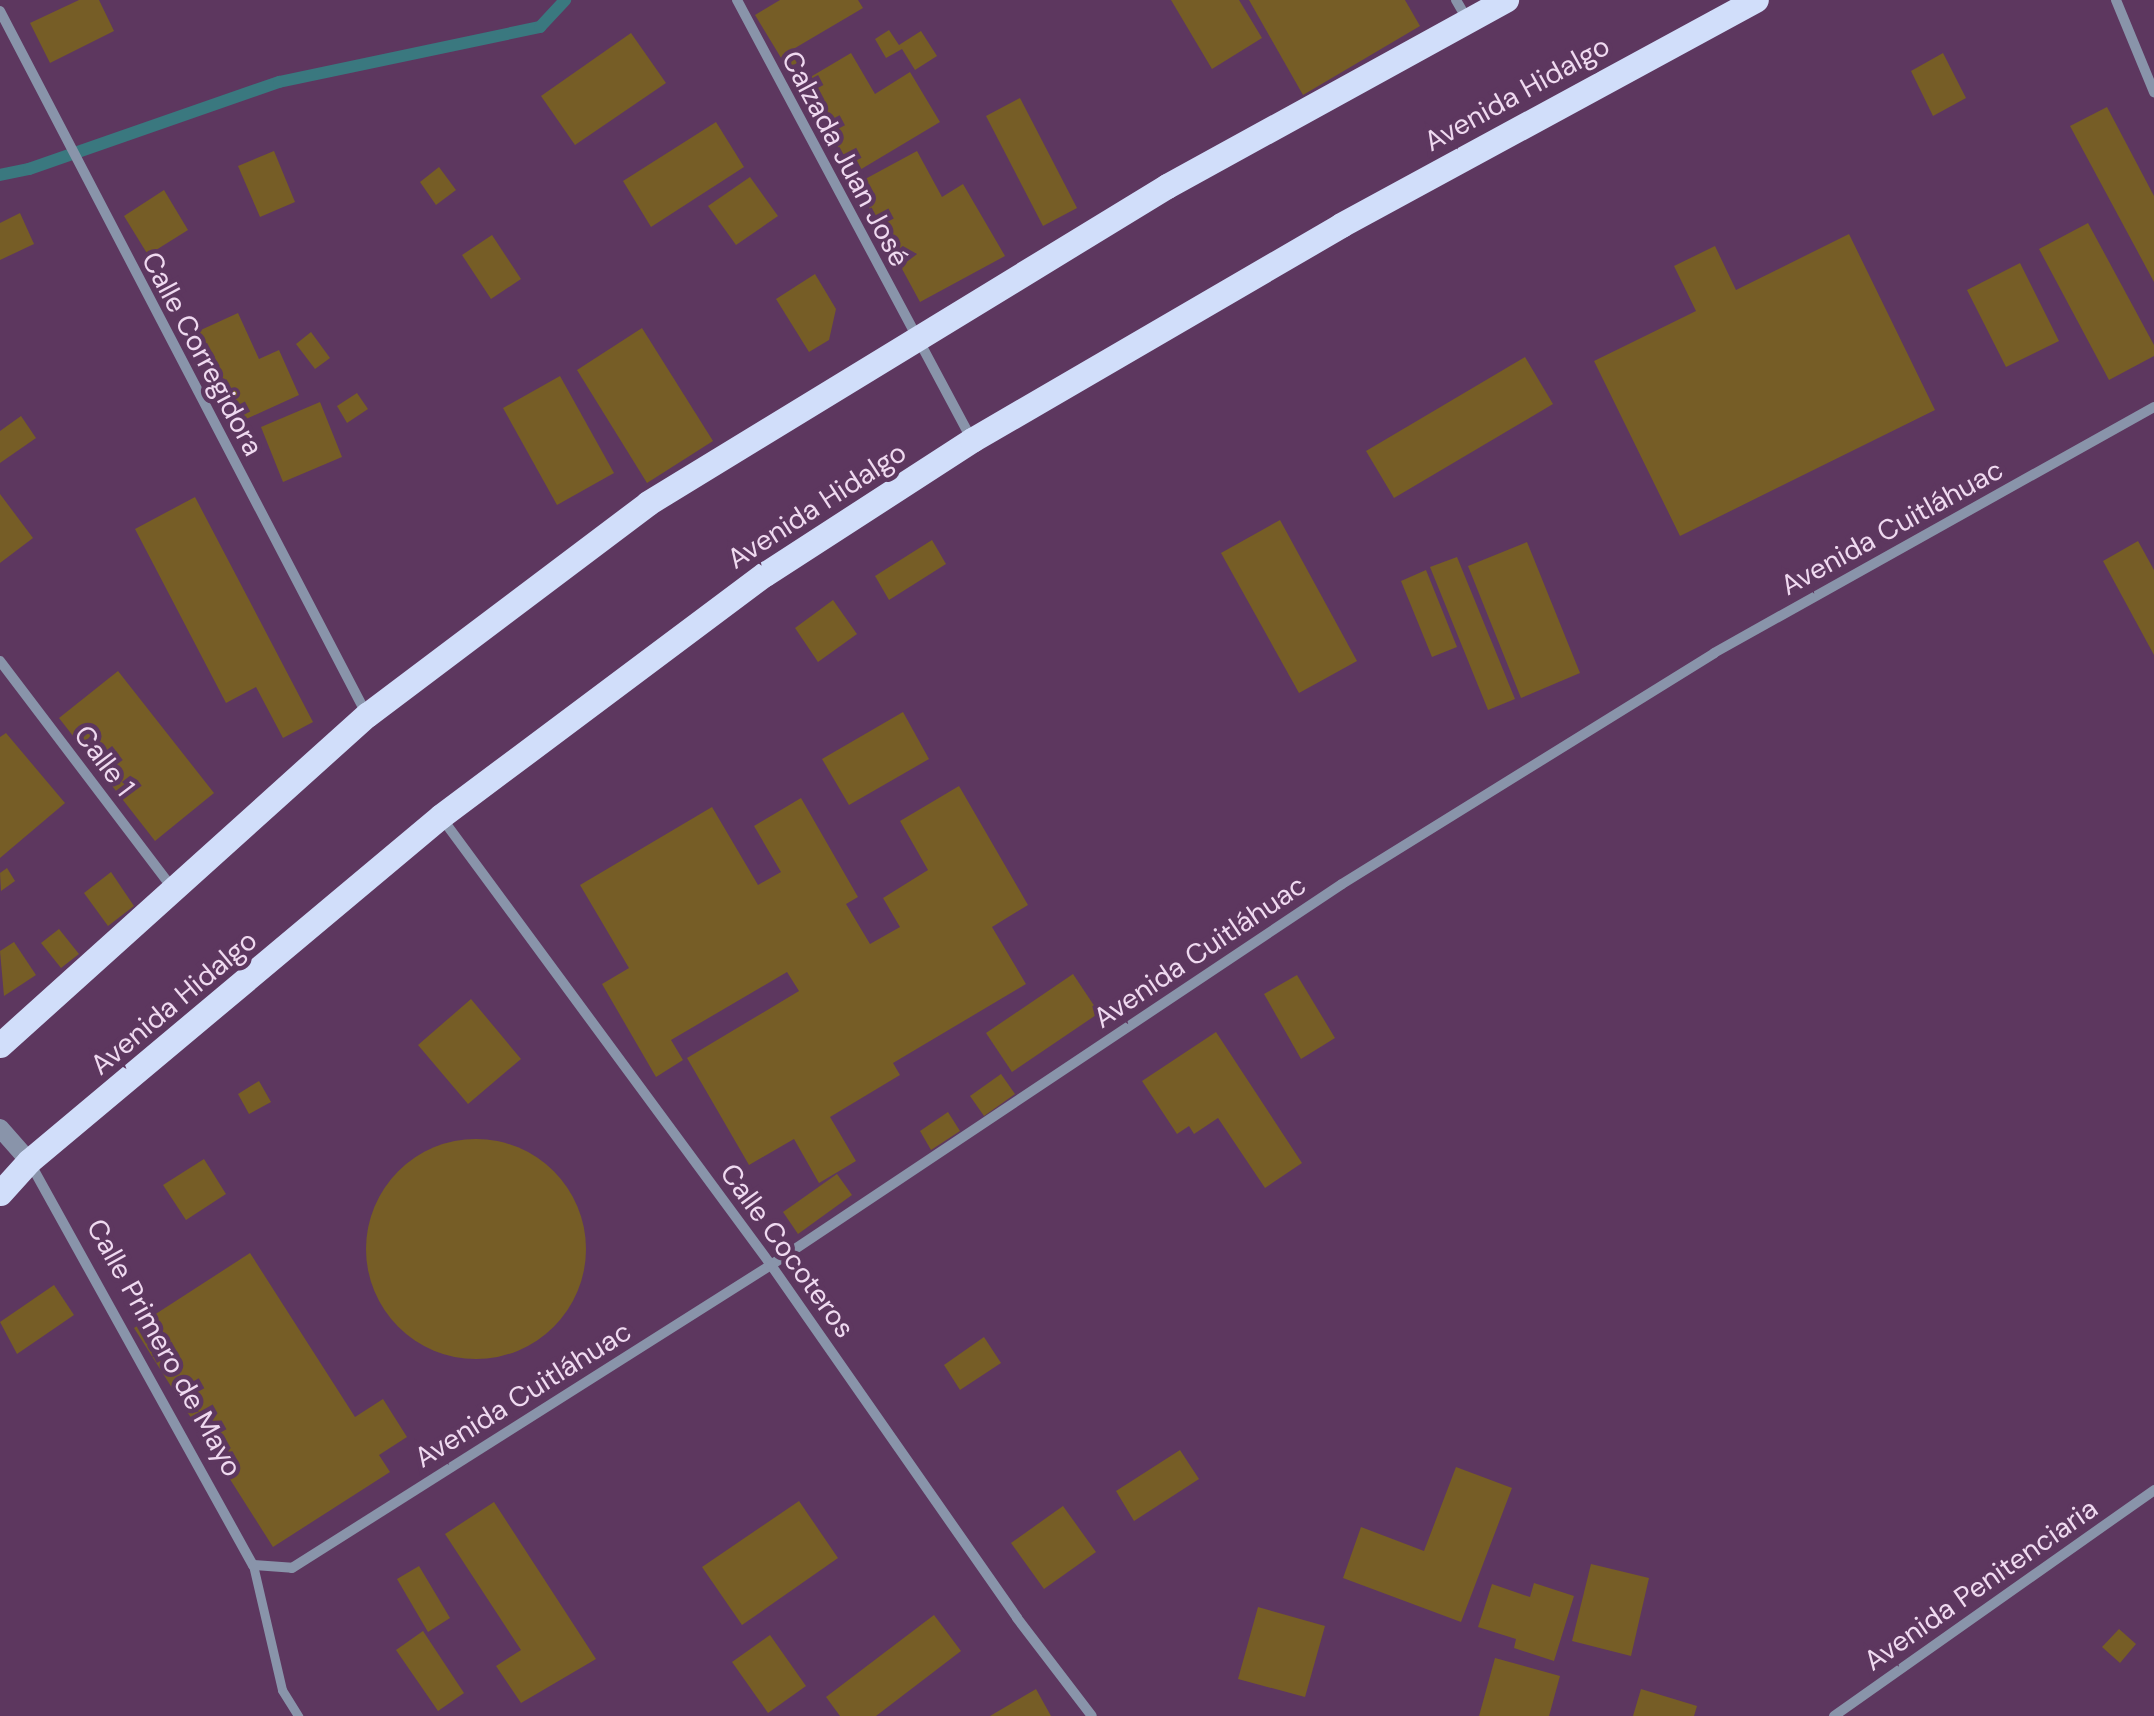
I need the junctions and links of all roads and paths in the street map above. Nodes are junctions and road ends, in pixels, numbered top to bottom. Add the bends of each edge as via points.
1 (737, 0) edge
2 (1506, 0) edge
3 (1756, 0) edge
4 (2116, 0) edge
5 (1462, 10) edge
6 (0, 11) edge
7 (2154, 92) edge
8 (914, 338) junction
9 (2152, 410) edge
10 (972, 440) junction
11 (0, 661) edge
12 (367, 715) junction
13 (440, 816) junction
14 (173, 889) junction
15 (0, 1045) edge
16 (0, 1128) edge
17 (29, 1162) junction
18 (0, 1193) edge
19 (770, 1265) junction
20 (2154, 1490) edge
21 (254, 1566) junction
22 (298, 1716) edge
23 (1092, 1716) edge
24 (1834, 1716) edge

1 - 8 street, Calzada Juan José
2 - 5 main road
3 - 10 main road, Avenida Hidalgo via 1341,225
4 - 7 street
5 - 8 main road
6 - 12 street, Calle Corregidora
8 - 10 street, Calzada Juan José
8 - 12 main road via 648,503
9 - 19 street, Avenida Cuitláhuac via 1714,654 1342,884
10 - 13 main road, Avenida Hidalgo via 765,574
11 - 14 street, Calle 1
12 - 14 main road
13 - 17 main road, Avenida Hidalgo
13 - 19 street, Calle Cocoteros
14 - 15 main road
16 - 17 street, Calle Primero de Mayo
17 - 18 main road, Avenida Hidalgo
17 - 21 street, Calle Primero de Mayo
19 - 21 street, Avenida Cuitláhuac via 292,1568
19 - 23 street, Calle Cocoteros
20 - 24 street, Avenida Penitenciaria
21 - 22 street via 282,1690

